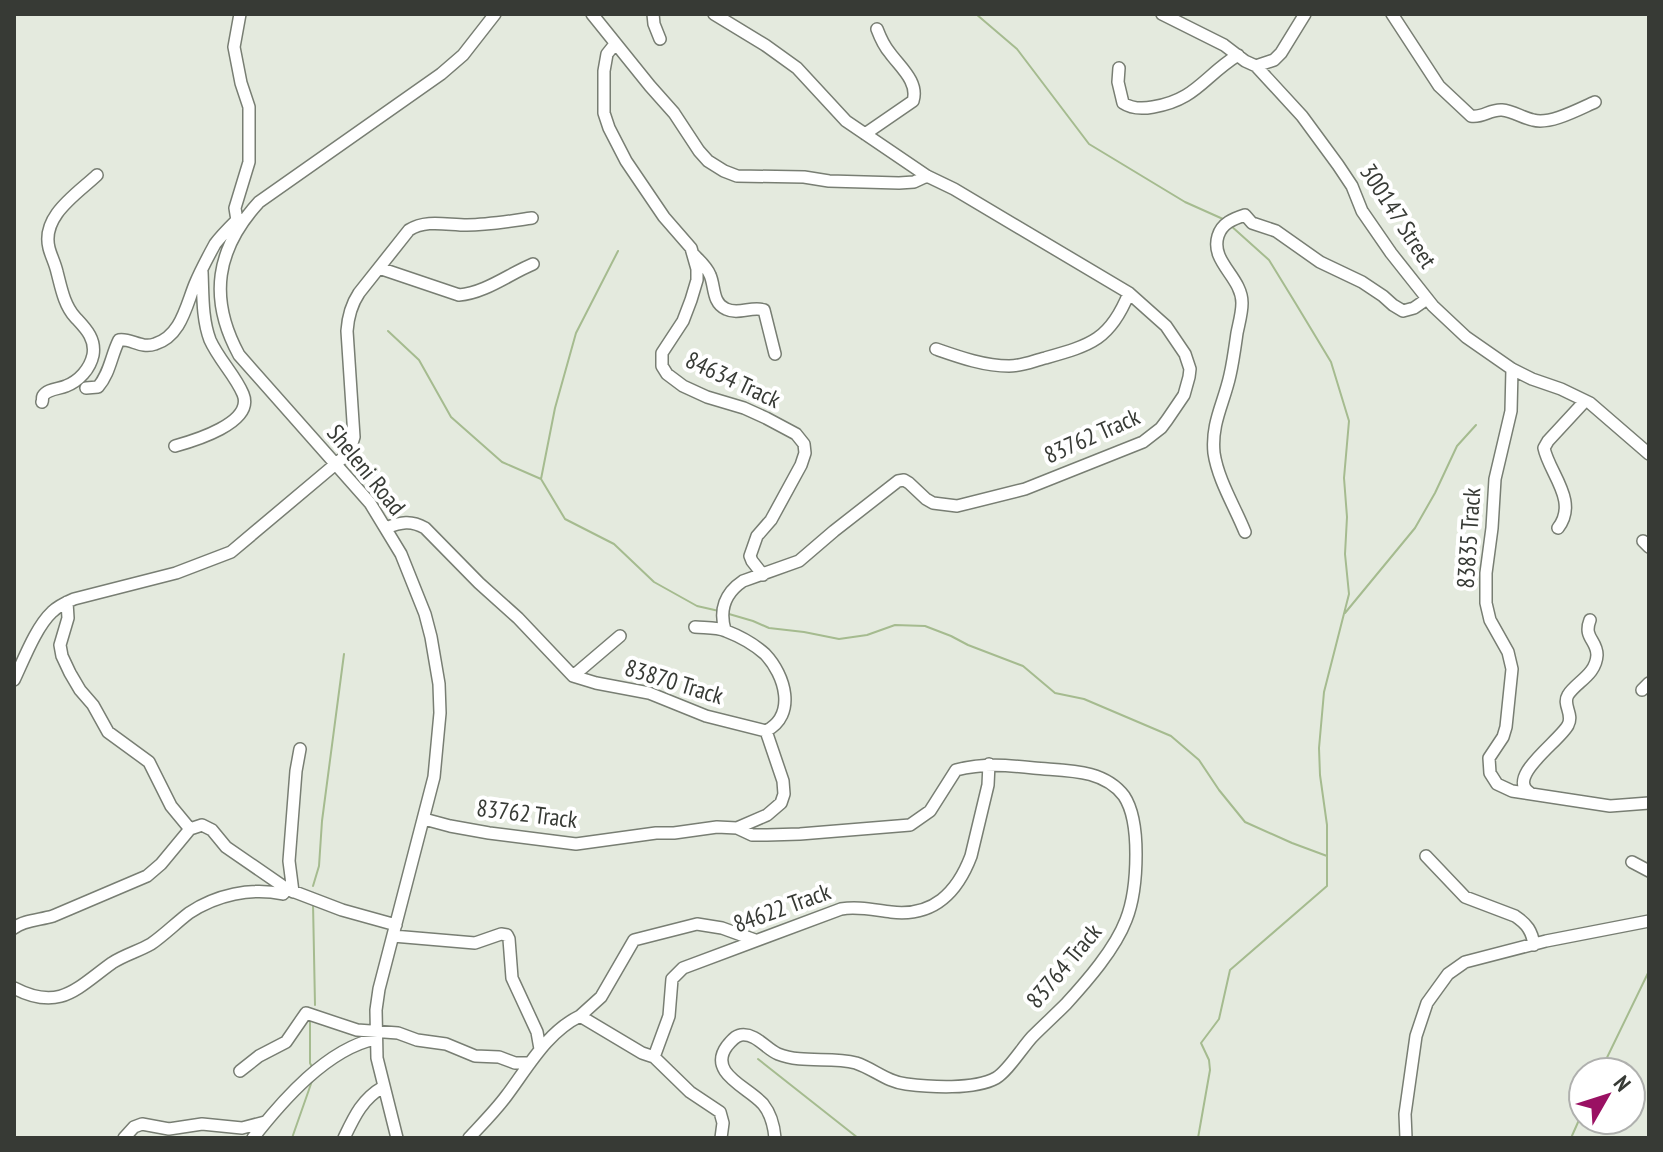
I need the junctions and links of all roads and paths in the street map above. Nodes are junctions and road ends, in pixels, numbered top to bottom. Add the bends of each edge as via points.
1 (240, 14) edge
2 (495, 14) edge
3 (592, 14) edge
4 (653, 14) edge
5 (714, 14) edge
6 (1162, 14) edge
7 (1305, 14) edge
8 (1392, 14) edge
9 (877, 29) dead end
10 (660, 39) dead end
11 (615, 44) junction
12 (1238, 55) junction
13 (1256, 66) junction
14 (1119, 68) dead end
15 (1595, 102) dead end
16 (865, 134) junction
17 (97, 175) dead end
18 (927, 176) junction
19 (532, 218) dead end
20 (237, 224) junction
21 (694, 254) junction
22 (533, 264) dead end
23 (379, 268) junction
24 (202, 271) junction
25 (1129, 293) junction
26 (1427, 299) junction
27 (936, 349) dead end
28 (93, 354) junction
29 (775, 354) dead end
30 (1512, 369) junction
31 (106, 377) junction
32 (86, 388) dead end
33 (1585, 401) junction
34 (42, 402) dead end
35 (175, 446) dead end
36 (1649, 454) edge
37 (337, 464) junction
38 (386, 528) junction
39 (1558, 528) dead end
40 (1245, 532) dead end
41 (763, 575) junction
42 (67, 602) junction
43 (1590, 620) dead end
44 (695, 627) dead end
45 (725, 630) junction
46 (620, 636) dead end
47 (573, 676) junction
48 (14, 680) edge
49 (766, 731) junction
50 (300, 749) dead end
51 (989, 764) junction
52 (1530, 793) junction
53 (1649, 803) edge
54 (424, 819) junction
55 (737, 828) junction
56 (190, 829) junction
57 (1426, 856) dead end
58 (1632, 862) dead end
59 (1649, 871) edge
60 (287, 891) junction
61 (1649, 921) edge
62 (14, 928) edge
63 (395, 931) junction
64 (755, 940) junction
65 (1534, 945) junction
66 (14, 988) edge
67 (580, 1016) junction
68 (375, 1035) junction
69 (540, 1049) junction
70 (654, 1057) junction
71 (530, 1063) junction
72 (240, 1071) dead end
73 (383, 1087) junction
74 (266, 1122) junction
75 (402, 1135) edge
76 (124, 1138) edge
77 (253, 1138) edge
78 (344, 1138) edge
79 (469, 1138) edge
80 (721, 1138) edge
81 (775, 1138) edge
82 (1406, 1138) edge

1 - 20 street via 234,47 249,107 249,162 235,208
2 - 20 street, Sheleni Road via 441,74 259,202
3 - 11 street
4 - 10 street
5 - 16 street, 83762 Track via 797,68
6 - 12 street, 300147 Street
7 - 13 street via 1281,53
8 - 15 street via 1439,86 1471,116 1500,110 1545,121
9 - 16 street via 915,95
11 - 18 street via 699,151 724,171 737,176 899,183
11 - 21 street via 604,71 609,128 626,161
12 - 13 street, 300147 Street
12 - 14 street via 1177,102 1151,108 1123,103
13 - 26 street, 300147 Street via 1338,165 1362,211
16 - 18 street, 83762 Track
17 - 28 street via 49,227 49,250 61,289 90,335
18 - 25 street, 83762 Track
19 - 23 street via 414,227
20 - 24 street via 215,244
20 - 37 street, Sheleni Road via 220,280 230,339 252,371
21 - 29 street via 710,274 721,306 731,311 764,310
21 - 41 street, 84634 Track via 695,286 683,321 662,353 665,370 683,386 766,418 804,444 801,465 750,556
22 - 23 street via 459,295
23 - 37 street via 348,316 354,437
24 - 31 street via 171,334 152,345 120,339
24 - 35 street via 209,336 243,394 243,408 214,433
25 - 27 street via 1104,334 1084,347 1007,366
25 - 41 street, 83762 Track via 1166,326 1190,369 1184,395 1150,437 1025,489 957,506 933,503 909,483 898,481 799,561
26 - 30 street, 300147 Street via 1466,337
26 - 40 street via 1403,311 1245,215 1223,225 1216,246 1242,298 1230,376 1213,434 1217,466
28 - 31 street
28 - 34 street via 80,378 46,393
30 - 33 street, 300147 Street
30 - 52 street, 83835 Track via 1511,411 1495,479 1486,603 1512,669 1506,727 1488,762 1497,784
31 - 32 street via 98,387
33 - 36 street, 300147 Street
33 - 39 street via 1544,448 1563,498 1564,518
37 - 38 street, Sheleni Road
37 - 42 street via 231,552 176,573
38 - 47 street via 407,522 425,528
38 - 54 street, Sheleni Road via 425,614 439,684 434,777
41 - 45 street, 83762 Track via 743,581 728,597 722,612
42 - 48 street via 42,625
42 - 56 street via 61,652 70,673 108,732 149,762 171,806
43 - 52 street via 1587,632 1596,660 1566,699 1568,726 1524,776 1524,789
44 - 45 street
45 - 49 street via 764,654 782,683 786,707
46 - 47 street
47 - 49 street, 83870 Track via 649,693 706,716
49 - 55 street, 83762 Track via 785,789 783,799 767,815
50 - 60 street
51 - 55 street, 83764 Track via 956,770 930,811 910,825 767,835
51 - 64 street, 84622 Track via 971,856 941,900 929,909 907,913 841,909
51 - 81 street, 83764 Track via 1077,771 1105,781 1124,796 1131,812 1136,864 1121,930 1065,1005 1005,1070 978,1084 900,1083 856,1063 791,1057 752,1037 738,1036 724,1051 722,1067 762,1104
52 - 53 street, 83835 Track via 1610,806
54 - 55 street, 83762 Track via 576,844
54 - 63 street, Sheleni Road
56 - 60 street via 208,827 226,847
56 - 62 street via 147,876
57 - 65 street via 1465,897 1521,920
58 - 59 street
60 - 63 street
60 - 66 street via 244,892 205,904 66,995 33,996
61 - 65 street
63 - 68 street, Sheleni Road via 379,989
63 - 69 street via 475,943 507,935 512,978
64 - 67 street via 697,924 634,940 601,997
64 - 70 street, 84622 Track via 674,975 669,1016
65 - 82 street via 1465,962 1440,983 1416,1036
67 - 69 street
67 - 70 street
68 - 71 street via 398,1033 482,1058
68 - 72 street via 306,1013 286,1042
68 - 73 street, Sheleni Road
68 - 74 street via 334,1058
69 - 71 street
70 - 80 street via 720,1112
71 - 79 street
73 - 75 street, Sheleni Road
73 - 78 street via 358,1109
74 - 76 street via 169,1129 142,1124
74 - 77 street

